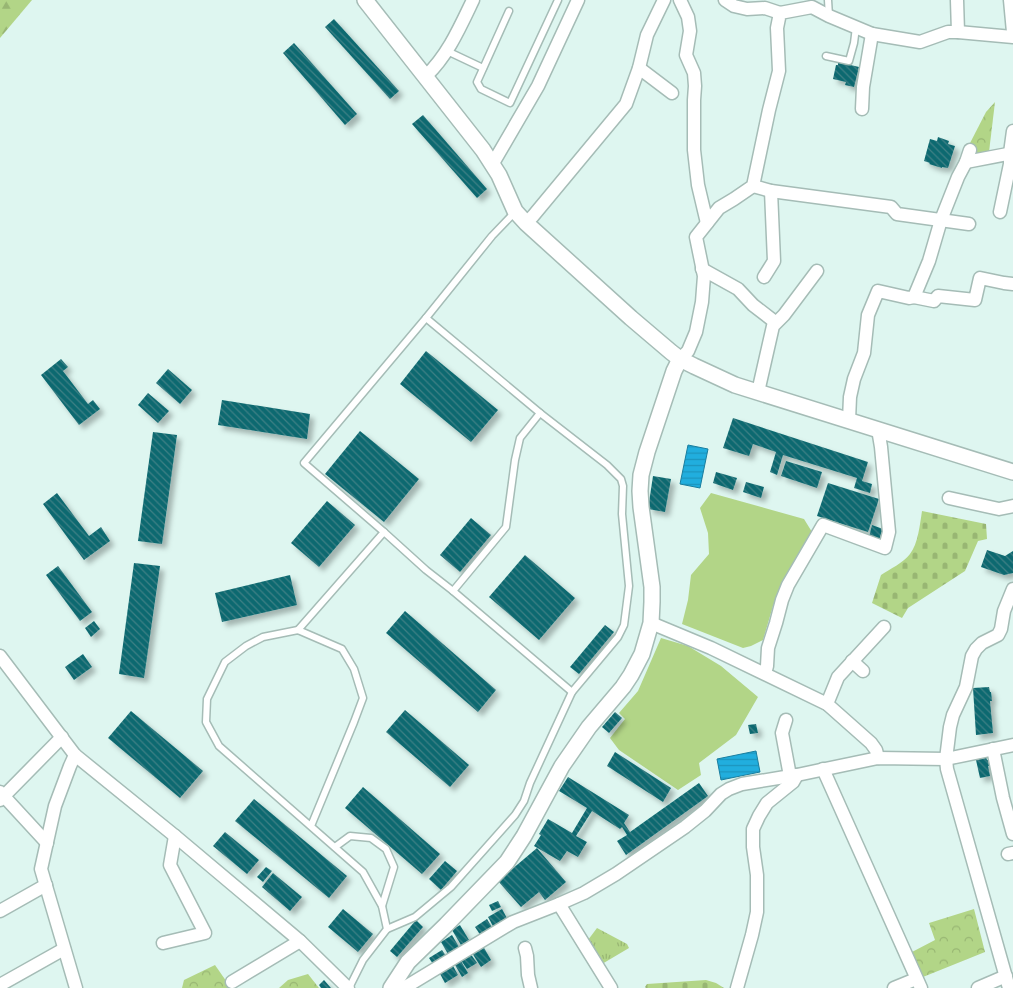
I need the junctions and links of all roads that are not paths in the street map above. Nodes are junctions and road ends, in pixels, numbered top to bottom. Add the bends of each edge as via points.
1 (365, 0) edge
2 (473, 0) edge
3 (558, 0) edge
4 (578, 0) edge
5 (664, 0) edge
6 (680, 0) edge
7 (726, 0) edge
8 (828, 0) edge
9 (956, 0) edge
10 (1010, 0) edge
11 (509, 11) dead end
12 (780, 13) junction
13 (829, 16) junction
14 (856, 27) junction
15 (958, 32) junction
16 (1013, 32) edge
17 (872, 34) junction
18 (1013, 37) edge
19 (447, 51) junction
20 (826, 56) dead end
21 (483, 68) junction
22 (639, 68) junction
23 (426, 76) junction
24 (667, 84) dead end
25 (862, 109) dead end
26 (1013, 131) edge
27 (1012, 153) edge
28 (492, 165) junction
29 (753, 186) junction
30 (771, 191) junction
31 (1005, 205) edge
32 (515, 211) junction
33 (941, 220) junction
34 (526, 223) junction
35 (708, 223) junction
36 (969, 224) dead end
37 (702, 270) junction
38 (817, 271) dead end
39 (764, 277) dead end
40 (1013, 284) edge
41 (914, 297) junction
42 (426, 318) junction
43 (775, 322) junction
44 (680, 359) junction
45 (758, 392) junction
46 (540, 413) junction
47 (848, 420) junction
48 (878, 430) junction
49 (1013, 472) edge
50 (955, 503) dead end
51 (1013, 506) edge
52 (384, 532) junction
53 (1013, 589) edge
54 (453, 591) junction
55 (651, 623) junction
56 (884, 627) dead end
57 (298, 630) junction
58 (0, 656) edge
59 (852, 661) junction
60 (4, 671) edge
61 (863, 671) dead end
62 (765, 673) junction
63 (572, 692) junction
64 (826, 704) junction
65 (786, 720) dead end
66 (62, 737) junction
67 (1013, 746) edge
68 (993, 749) junction
69 (75, 755) junction
70 (878, 758) junction
71 (946, 759) junction
72 (823, 769) junction
73 (794, 775) junction
74 (1, 796) edge
75 (311, 826) junction
76 (1013, 834) edge
77 (175, 836) junction
78 (47, 843) junction
79 (335, 848) junction
80 (46, 885) junction
81 (559, 904) junction
82 (382, 906) junction
83 (0, 912) edge
84 (386, 929) junction
85 (300, 941) junction
86 (163, 943) dead end
87 (525, 948) dead end
88 (64, 949) junction
89 (232, 982) dead end
90 (1008, 982) edge
91 (918, 983) edge
92 (0, 984) edge
93 (736, 987) edge
94 (76, 988) edge
95 (348, 988) edge
96 (391, 988) edge
97 (404, 988) edge
98 (531, 988) edge
99 (611, 988) edge
100 (894, 988) edge
101 (978, 988) edge

1 - 23 street
2 - 19 street
3 - 21 lane via 510,102 481,89 477,82
4 - 28 street via 538,86
5 - 22 street via 648,34
6 - 35 street via 690,31 686,55 696,86 694,150 698,185
7 - 12 street via 734,6 765,8
8 - 13 lane
9 - 15 street
10 - 16 street
11 - 21 lane
12 - 13 street via 812,7
12 - 29 street via 777,28 779,71
13 - 14 street
14 - 17 street
14 - 20 lane via 849,61
15 - 17 street via 948,32 920,42
15 - 18 street
17 - 25 street
19 - 21 lane
19 - 23 street
22 - 24 street
22 - 34 street via 626,104
23 - 28 street
26 - 27 street
27 - 31 street
27 - 33 street via 968,156
28 - 32 street
29 - 30 street
29 - 35 street via 719,208
30 - 33 street via 891,207 897,214
30 - 39 street via 774,261
32 - 34 street
32 - 42 lane
33 - 36 street
33 - 41 street
34 - 44 street
35 - 37 street via 696,237
37 - 43 street via 738,289
37 - 44 street via 702,302 696,332 688,351
38 - 43 street via 804,296
40 - 41 street via 980,278 975,300 938,296 934,301
41 - 47 street via 878,291 868,315 869,354 854,379
42 - 46 lane
42 - 52 lane via 304,463
43 - 45 street
44 - 45 street via 723,380
44 - 55 street via 641,475 641,507 652,587
45 - 47 street
46 - 54 lane via 520,438 506,527
46 - 63 lane via 616,472 624,486 622,514 629,586 624,626
47 - 48 street
48 - 49 street
48 - 62 street via 890,532 885,548 823,525 782,600 768,648
50 - 51 street via 992,502 1000,509
52 - 54 lane
52 - 57 lane
53 - 71 street via 998,635 982,642 972,656 966,687 953,715
54 - 63 lane
55 - 62 street
55 - 96 street via 642,654 631,675 562,766 507,862 408,962
56 - 59 street
57 - 75 lane via 342,649 354,669 363,698
57 - 75 lane via 263,637 225,662 207,699 206,722 219,746
58 - 60 street
59 - 61 street
59 - 64 street via 838,677
60 - 66 street
62 - 64 street
63 - 84 lane via 524,801 512,819 451,888 415,917
64 - 70 street via 871,743
65 - 73 street via 782,732 788,740
66 - 69 street
66 - 74 street
67 - 68 street
68 - 71 street
68 - 76 street via 998,800
69 - 77 street
69 - 78 street via 55,806
70 - 71 street
70 - 72 street
71 - 90 street
72 - 73 street
72 - 91 street
73 - 81 street via 729,789 685,827 616,874
73 - 93 street via 793,782 767,803 754,830 757,912
74 - 78 street
75 - 79 lane
77 - 85 street
77 - 86 street via 170,865 205,933
78 - 80 street via 41,869
79 - 82 lane via 364,872
79 - 82 lane via 350,836 371,838 386,849 394,867
80 - 83 street
80 - 88 street
81 - 97 street via 513,922
81 - 99 street
82 - 84 lane
84 - 95 lane via 363,960
85 - 89 street
85 - 95 street
87 - 98 street
88 - 92 street
88 - 94 street
90 - 101 street
91 - 100 street

